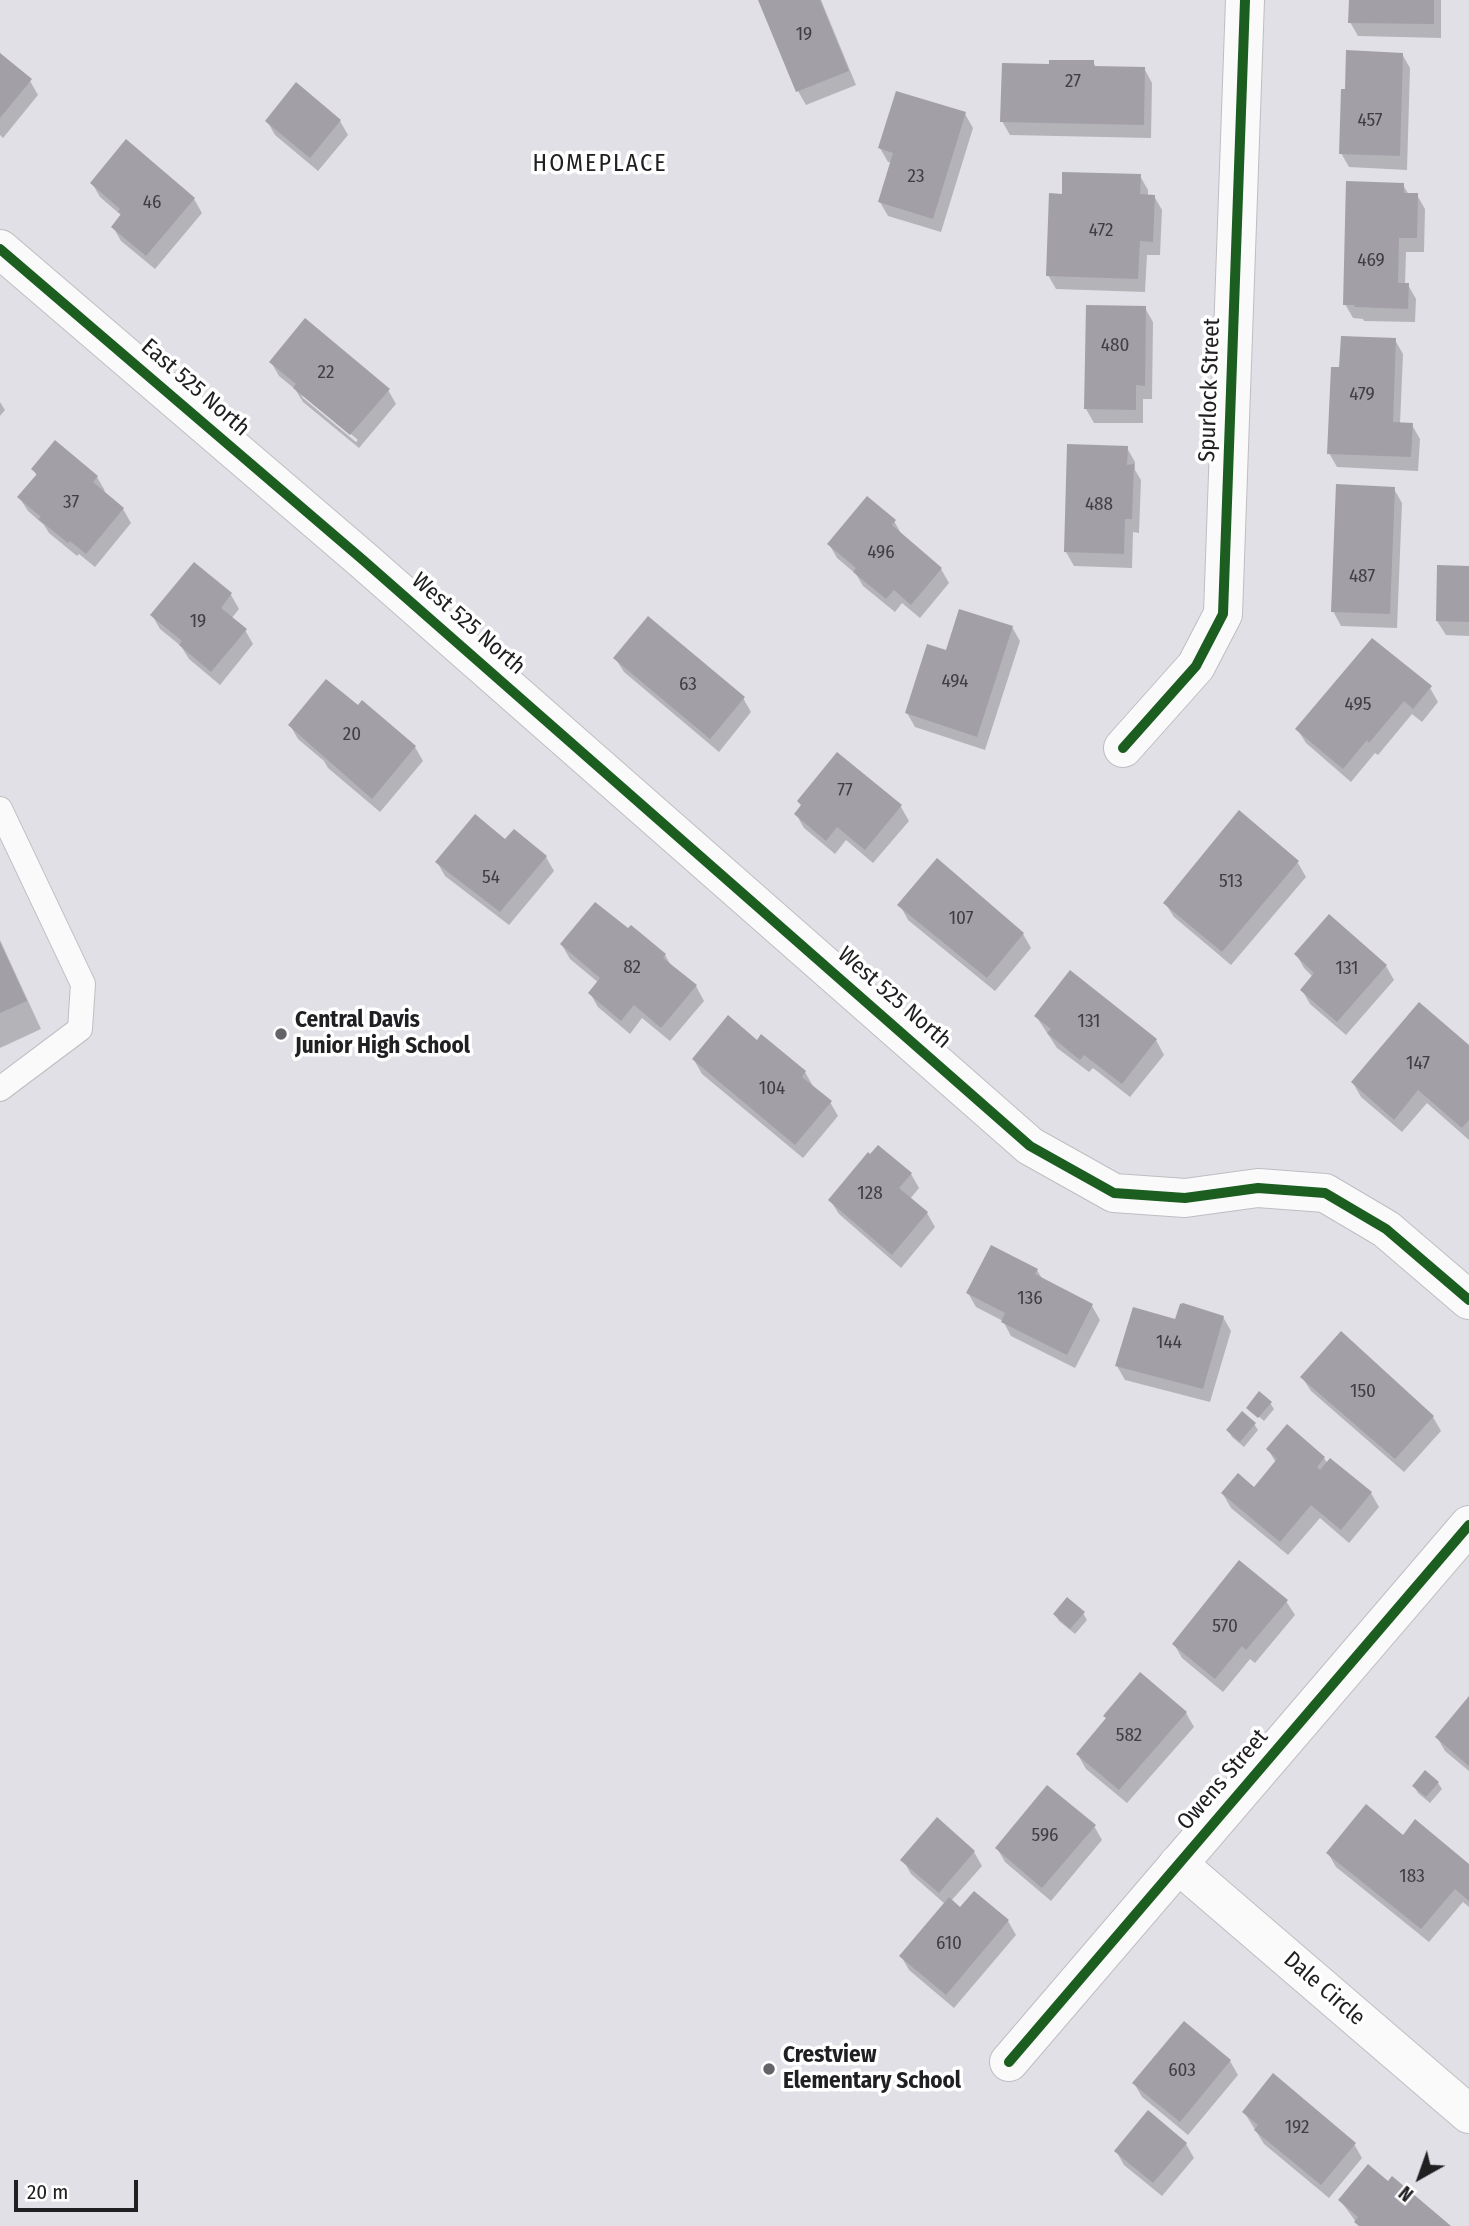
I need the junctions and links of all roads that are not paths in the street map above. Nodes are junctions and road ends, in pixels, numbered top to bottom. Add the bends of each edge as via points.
1 (1245, 0) edge
2 (0, 249) edge
3 (363, 560) joint
4 (1123, 748) dead end
5 (0, 809) edge
6 (0, 1089) edge
7 (1469, 1300) edge
8 (1469, 1525) edge
9 (1178, 1864) junction
10 (1009, 2062) dead end
11 (1469, 2114) edge

1 - 4 street, Spurlock Street via 1223,614 1196,666
2 - 3 street, East 525 North
3 - 7 street, West 525 North via 1030,1146 1114,1193 1185,1198 1258,1188 1325,1193 1386,1229
5 - 6 lane via 83,984 80,1029
8 - 9 street, Owens Street
9 - 10 street, Owens Street
9 - 11 street, Dale Circle

